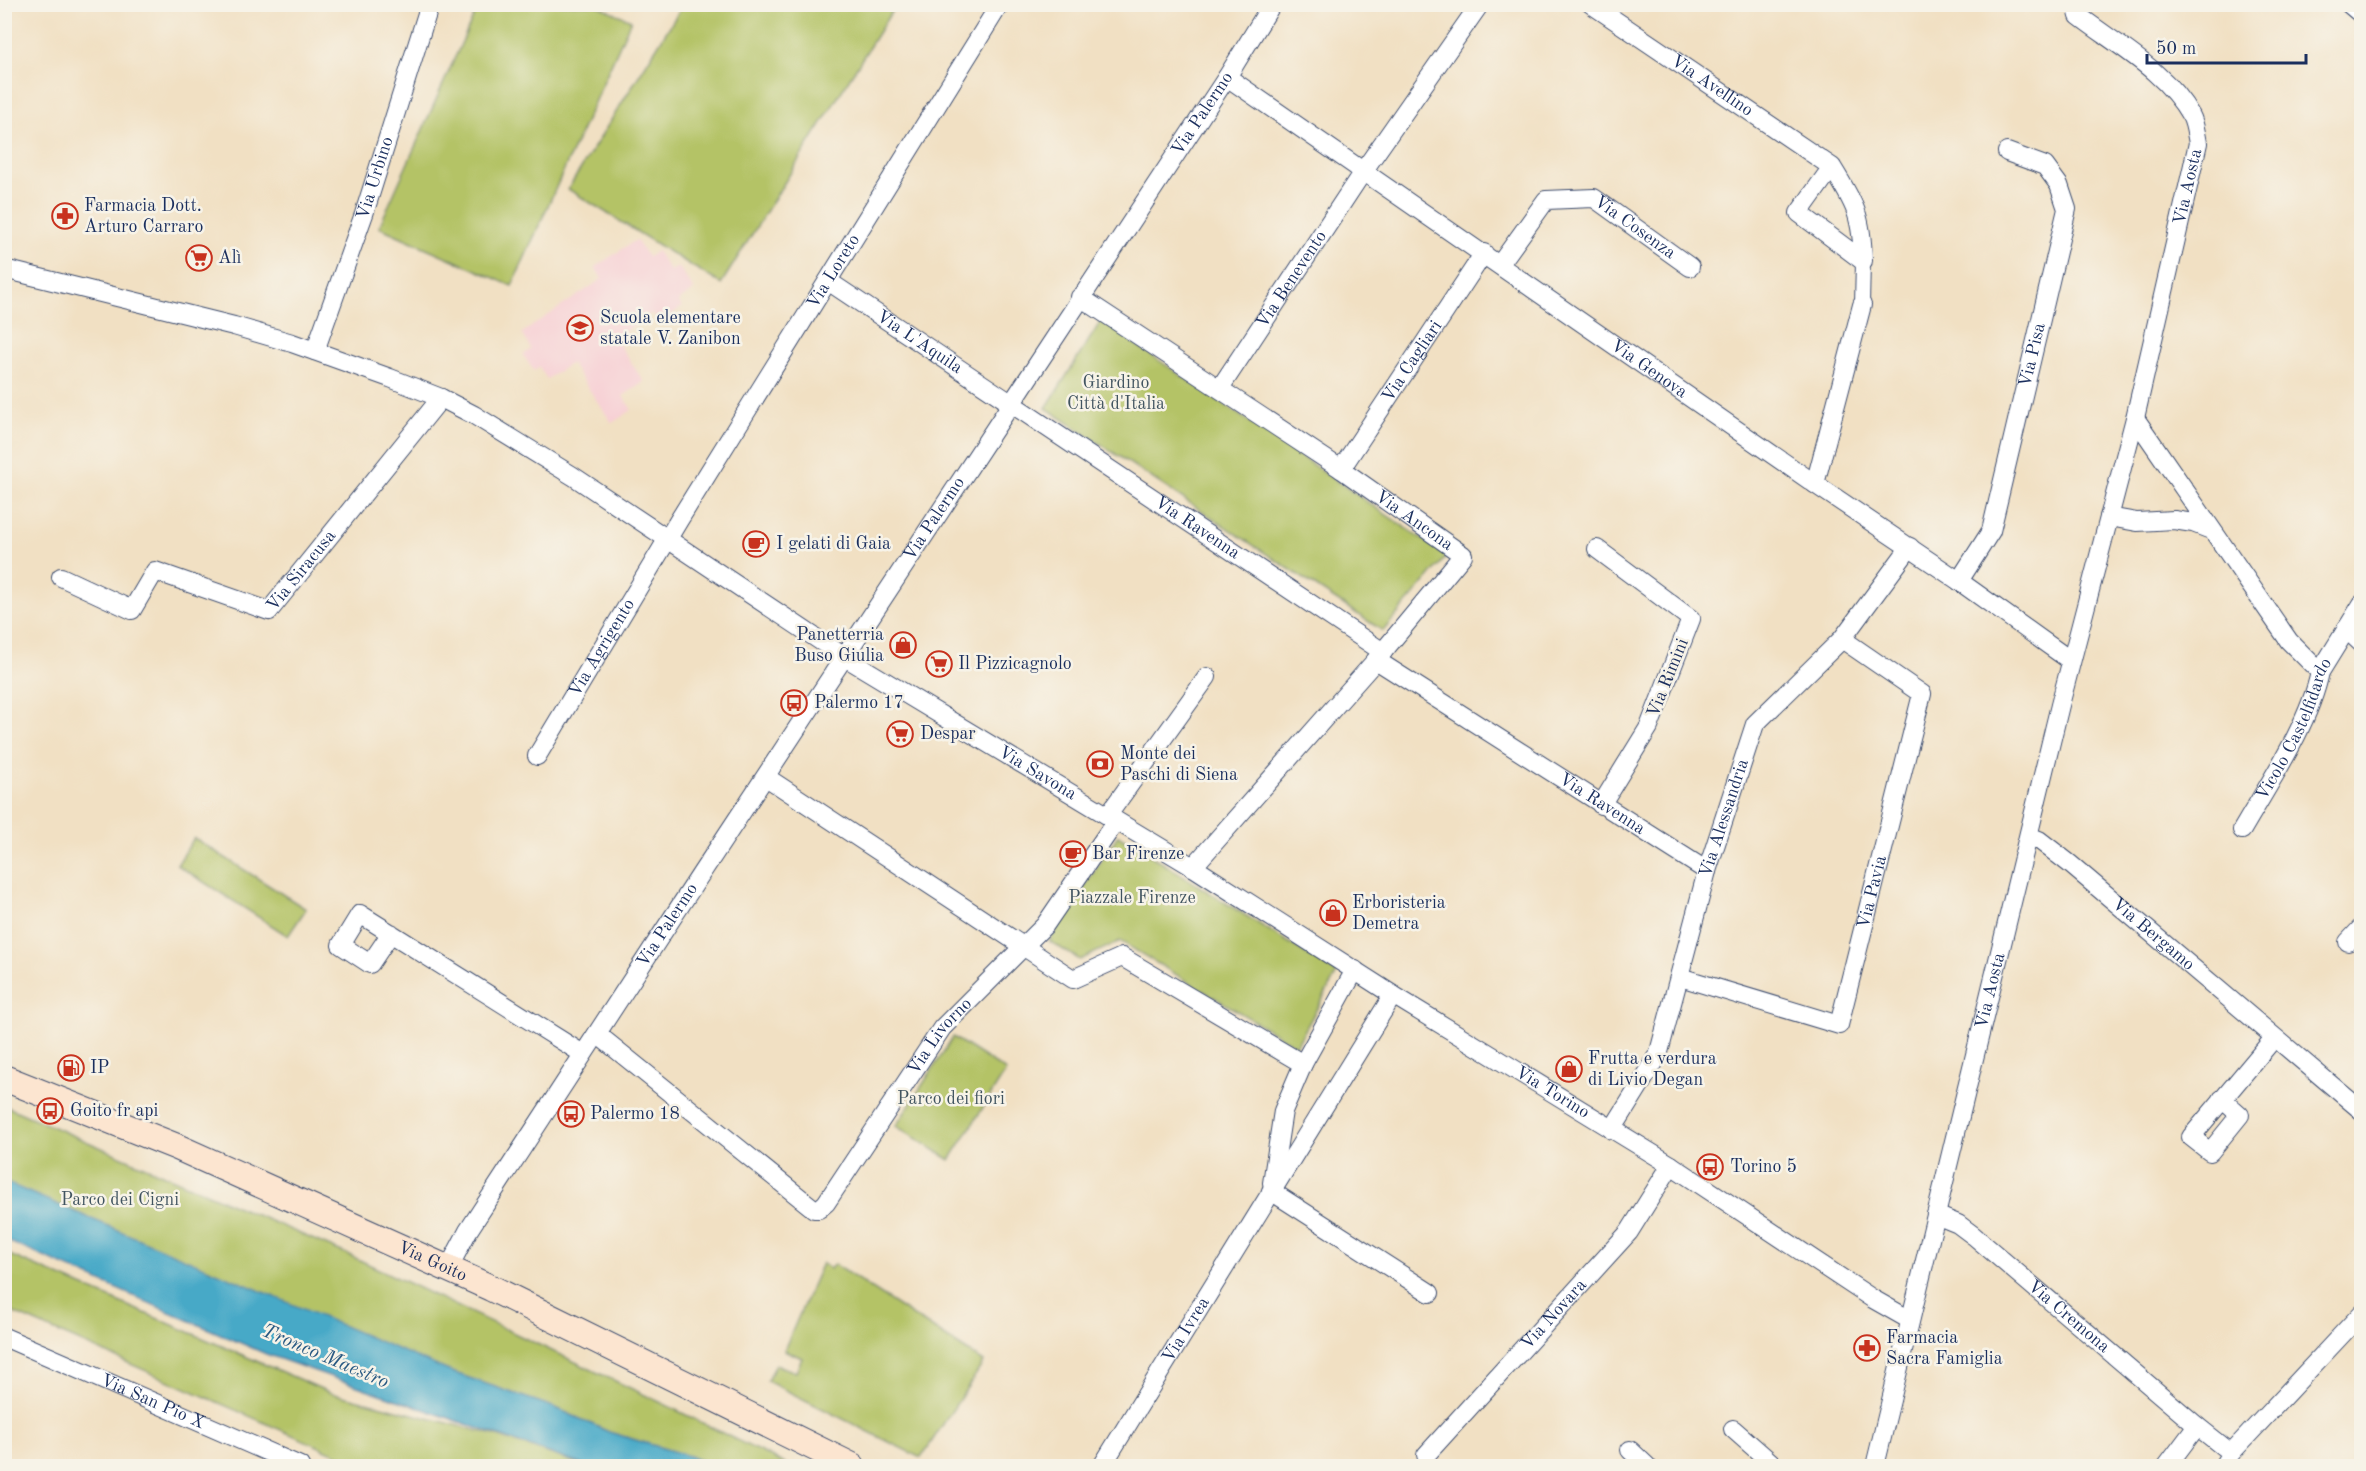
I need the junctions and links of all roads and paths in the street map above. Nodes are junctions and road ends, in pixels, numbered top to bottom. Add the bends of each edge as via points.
1 (430, 4) edge
2 (1000, 4) edge
3 (1272, 4) edge
4 (1480, 4) edge
5 (1591, 4) edge
6 (2076, 4) edge
7 (2349, 4) edge
8 (2361, 15) edge
9 (1227, 76) junction
10 (2007, 152) dead end
11 (1832, 166) junction
12 (1364, 170) junction
13 (1484, 253) junction
14 (1863, 261) junction
15 (1500, 264) junction
16 (1690, 267) dead end
17 (4, 268) edge
18 (828, 281) junction
19 (1080, 297) junction
20 (1862, 305) joint
21 (315, 351) junction
22 (1220, 388) junction
23 (441, 398) junction
24 (1010, 402) junction
25 (2135, 418) junction
26 (1341, 469) junction
27 (1815, 484) junction
28 (2109, 516) junction
29 (2211, 530) junction
30 (668, 539) junction
31 (1910, 547) junction
32 (1597, 549) dead end
33 (61, 577) dead end
34 (1959, 581) junction
35 (2361, 604) edge
36 (2346, 629) junction
37 (1842, 639) junction
38 (2361, 645) edge
39 (843, 656) junction
40 (1380, 656) junction
41 (2071, 661) junction
42 (2320, 672) junction
43 (1207, 677) dead end
44 (537, 756) dead end
45 (766, 777) junction
46 (1601, 805) junction
47 (1112, 818) junction
48 (2242, 830) dead end
49 (2029, 836) junction
50 (1193, 867) junction
51 (1707, 872) junction
52 (2361, 927) edge
53 (391, 933) dead end
54 (2348, 942) dead end
55 (1024, 946) junction
56 (1355, 970) junction
57 (1680, 977) junction
58 (1393, 995) junction
59 (597, 1034) junction
60 (2274, 1038) junction
61 (583, 1054) junction
62 (1303, 1064) junction
63 (4, 1078) edge
64 (2222, 1099) dead end
65 (2361, 1111) edge
66 (1612, 1130) junction
67 (1671, 1165) junction
68 (1271, 1191) junction
69 (1936, 1215) junction
70 (448, 1269) junction
71 (1430, 1293) dead end
72 (2361, 1313) edge
73 (1910, 1320) junction
74 (4, 1337) edge
75 (2197, 1426) junction
76 (1733, 1429) dead end
77 (1630, 1450) dead end
78 (1426, 1455) dead end
79 (262, 1459) edge
80 (2227, 1460) edge
81 (300, 1467) edge
82 (852, 1467) edge
83 (1102, 1467) edge
84 (1647, 1467) edge
85 (1775, 1467) edge
86 (1875, 1467) edge
87 (2167, 1467) edge

1 - 21 street, Via Urbino via 364,214
2 - 18 street, Via Loreto
3 - 9 street, Via Palermo
4 - 12 street
5 - 11 street, Via Avellino
6 - 25 street, Via Aosta via 2079,16 2156,74 2176,94 2192,118 2198,143
7 - 8 street
9 - 12 street, Via Genova
9 - 19 street, Via Palermo
10 - 34 street, Via Pisa via 2045,166 2059,185 2067,209 1991,531
11 - 14 street, Via Avellino via 1854,203 1862,231
11 - 14 street via 1799,213
12 - 13 street, Via Genova
12 - 22 street, Via Benevento
13 - 15 street, Via Genova
13 - 26 street, Via Cagliari
14 - 20 street, Via Avellino
15 - 16 street, Via Cosenza via 1546,200 1593,198
15 - 27 street, Via Genova
17 - 21 street via 234,326
18 - 24 street, Via L'Aquila
18 - 30 street, Via Loreto
19 - 22 street, Via Ancona
19 - 24 street, Via Palermo
20 - 27 street, Via Avellino
21 - 23 street
22 - 26 street, Via Ancona
23 - 30 street via 508,435
23 - 33 street, Via Siracusa via 269,611 155,572 132,610
24 - 39 street, Via Palermo
24 - 40 street, Via Ravenna
25 - 28 street, Via Aosta
25 - 29 street
26 - 40 street, Via Ancona via 1463,555
27 - 31 street, Via Genova
28 - 29 street via 2136,522 2174,520
28 - 41 street, Via Aosta
29 - 42 street via 2289,641
30 - 39 street
30 - 44 street, Via Agrigento
31 - 34 street, Via Genova
31 - 37 street, Via Alessandria
32 - 46 street, Via Rimini via 1692,619 1649,726
34 - 41 street, Via Genova
35 - 36 street, Vicolo Castelfidardo
36 - 38 street
36 - 42 street, Vicolo Castelfidardo
37 - 51 street, Via Alessandria via 1755,724
37 - 57 street, Via Pavia via 1922,694 1839,1025
39 - 45 street, Via Palermo
39 - 47 street, Via Savona
40 - 46 street, Via Ravenna
40 - 50 street, Via Ancona
41 - 49 street, Via Aosta
42 - 48 street, Vicolo Castelfidardo via 2293,742
43 - 47 street
45 - 55 street
45 - 59 street, Via Palermo
46 - 51 street, Via Ravenna
47 - 50 street, Via Savona
47 - 55 street, Via Livorno via 1058,908
49 - 60 street, Via Bergamo via 2070,864
49 - 69 street, Via Aosta
50 - 56 street, Via Torino
51 - 57 street, Via Alessandria
52 - 54 street
53 - 61 street
55 - 59 street, Via Livorno via 942,1028 823,1208 814,1209
55 - 62 street via 1073,979 1122,957
56 - 58 street, Via Torino
56 - 62 street, Via Ivrea
57 - 66 street, Via Alessandria via 1658,1056
58 - 66 street, Via Torino
58 - 68 street, Via Ivrea
59 - 61 street, Via Palermo
60 - 64 street
60 - 65 street, Via Bergamo
61 - 70 street, Via Palermo via 466,1233
62 - 68 street, Via Ivrea via 1283,1111
63 - 70 main road, Via Goito via 177,1147
66 - 67 street, Via Torino
67 - 73 street, Via Torino
67 - 78 street, Via Novara via 1629,1232
68 - 71 street
68 - 83 street, Via Ivrea
69 - 73 street, Via Aosta
69 - 75 street, Via Cremona via 1974,1236
70 - 82 main road, Via Goito
72 - 80 street, Via Cremona
73 - 86 street, Via Aosta
74 - 79 street, Via San Pio X
75 - 80 street, Via Cremona
75 - 87 street
76 - 85 street
77 - 84 street
79 - 81 street, Via San Pio X

